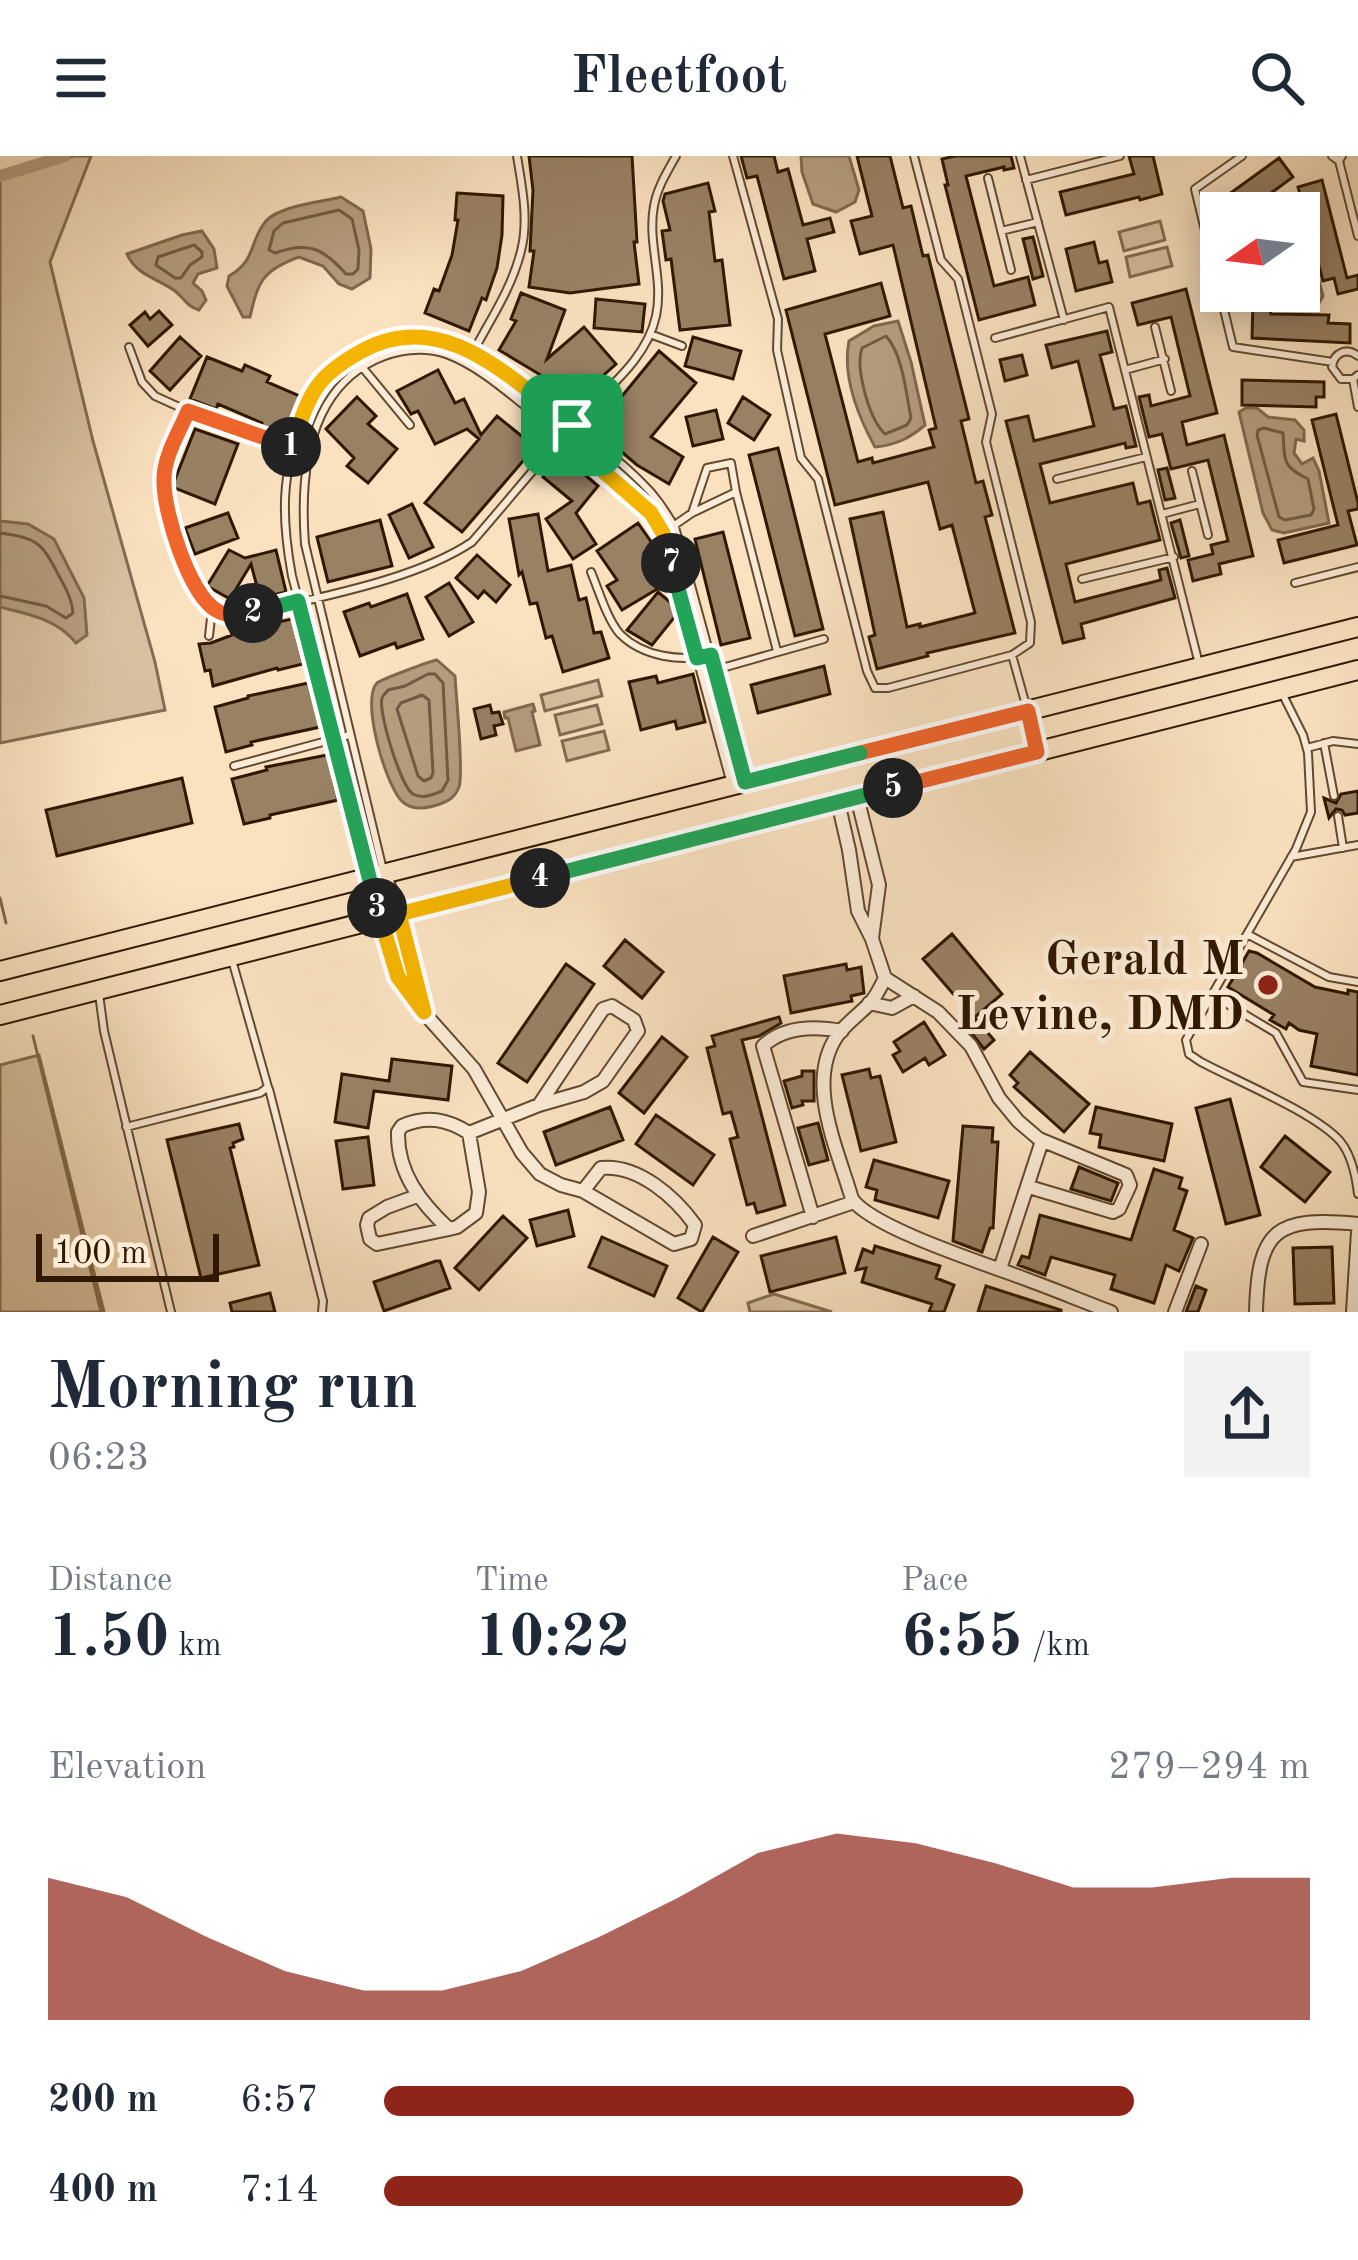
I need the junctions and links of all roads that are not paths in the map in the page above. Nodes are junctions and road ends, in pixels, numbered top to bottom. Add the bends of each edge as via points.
1 (517, 156) edge
2 (676, 156) edge
3 (733, 156) edge
4 (914, 156) edge
5 (1020, 156) edge
6 (1120, 156) edge
7 (1242, 156) edge
8 (1338, 158) edge
9 (988, 178) dead end
10 (1026, 180) junction
11 (1038, 222) junction
12 (1001, 231) junction
13 (1358, 236) edge
14 (1011, 270) dead end
15 (1064, 320) junction
16 (1155, 327) dead end
17 (650, 334) junction
18 (995, 338) dead end
19 (682, 346) dead end
20 (129, 347) dead end
21 (473, 351) junction
22 (353, 356) junction
23 (1358, 356) edge
24 (1165, 359) junction
25 (1333, 362) junction
26 (467, 364) junction
27 (361, 367) junction
28 (1125, 370) junction
29 (1356, 377) edge
30 (1171, 391) dead end
31 (1358, 407) edge
32 (188, 411) junction
33 (410, 425) dead end
34 (572, 425) junction
35 (564, 437) junction
36 (292, 447) junction
37 (309, 452) junction
38 (1148, 456) junction
39 (1192, 471) dead end
40 (1057, 479) dead end
41 (736, 492) junction
42 (1200, 504) junction
43 (692, 513) junction
44 (1162, 514) junction
45 (675, 527) junction
46 (663, 533) junction
47 (1208, 535) dead end
48 (1174, 557) junction
49 (1358, 567) edge
50 (591, 572) dead end
51 (1082, 579) dead end
52 (1295, 583) dead end
53 (317, 597) junction
54 (298, 601) junction
55 (212, 609) junction
56 (1358, 627) edge
57 (209, 636) dead end
58 (824, 639) dead end
59 (776, 651) junction
60 (711, 655) junction
61 (1012, 655) junction
62 (697, 658) junction
63 (1200, 667) junction
64 (715, 670) junction
65 (1358, 670) edge
66 (701, 674) junction
67 (1280, 690) junction
68 (1028, 711) junction
69 (349, 735) junction
70 (335, 739) junction
71 (1324, 743) junction
72 (1358, 744) edge
73 (1307, 748) junction
74 (1037, 752) junction
75 (234, 766) dead end
76 (738, 784) junction
77 (1334, 796) dead end
78 (848, 800) junction
79 (1338, 817) dead end
80 (1358, 845) edge
81 (1343, 848) junction
82 (1292, 857) junction
83 (377, 875) junction
84 (1280, 877) junction
85 (1294, 882) dead end
86 (390, 916) junction
87 (1247, 934) junction
88 (872, 939) junction
89 (231, 957) junction
90 (0, 971) edge
91 (885, 978) junction
92 (1358, 982) edge
93 (98, 990) junction
94 (1212, 995) junction
95 (914, 996) junction
96 (869, 1004) junction
97 (0, 1015) edge
98 (842, 1031) junction
99 (268, 1087) junction
100 (1358, 1090) edge
101 (539, 1105) junction
102 (502, 1119) junction
103 (126, 1126) junction
104 (469, 1133) junction
105 (1042, 1141) junction
106 (1029, 1187) junction
107 (583, 1191) junction
108 (1358, 1194) edge
109 (417, 1196) junction
110 (854, 1202) junction
111 (813, 1217) junction
112 (449, 1228) junction
113 (1358, 1228) edge
114 (753, 1236) dead end
115 (1201, 1244) dead end
116 (1000, 1269) junction
117 (171, 1312) edge
118 (322, 1312) edge
119 (1112, 1312) edge
120 (1175, 1312) edge
121 (1256, 1312) edge
122 (1352, 1312) edge

1 - 21 lane via 522,248
2 - 17 lane via 654,204 660,289
3 - 61 lane via 778,319 777,350 801,458 818,479 875,688
4 - 61 lane via 941,260 958,279 992,414 986,442 1031,622 1030,643
5 - 10 lane
6 - 10 lane
7 - 25 lane via 1196,189 1233,347
8 - 13 lane
9 - 12 lane
10 - 11 lane
11 - 12 lane
11 - 15 lane
12 - 14 lane
15 - 18 lane
15 - 28 lane via 1109,308
16 - 24 lane
17 - 19 lane
17 - 34 lane via 620,379
20 - 32 lane via 142,382
21 - 22 lane via 436,337 400,336
21 - 26 lane
21 - 34 lane
22 - 27 lane
22 - 36 lane via 315,389
23 - 25 lane via 1342,352
24 - 28 lane
24 - 30 lane
25 - 29 lane via 1337,376
26 - 27 lane via 419,349
26 - 35 lane
27 - 33 lane
27 - 37 lane via 322,412
28 - 38 lane
29 - 31 lane
32 - 36 lane
32 - 55 lane via 163,479 188,572
34 - 35 lane
34 - 45 lane via 640,481
35 - 46 lane via 634,495
35 - 53 lane via 453,555
36 - 37 lane
36 - 54 lane via 284,531
37 - 53 lane via 302,501
38 - 40 lane
38 - 44 lane
39 - 42 lane
41 - 43 lane
41 - 43 lane via 731,464 707,468
41 - 59 lane
42 - 44 lane
42 - 47 lane
43 - 45 lane
44 - 48 lane
45 - 46 lane
45 - 60 lane
46 - 62 lane
48 - 51 lane
48 - 63 lane
49 - 52 lane
50 - 62 lane via 618,632 657,655
53 - 54 lane
53 - 69 lane
54 - 55 lane via 241,616
54 - 70 lane
55 - 57 lane
56 - 63 main road
58 - 59 lane
59 - 64 lane
60 - 62 lane
60 - 64 lane
61 - 68 lane
62 - 66 lane
63 - 68 main road
64 - 66 lane
64 - 76 lane
65 - 67 main road
66 - 76 lane
67 - 73 lane
67 - 74 main road
68 - 74 main road
68 - 76 main road
69 - 70 lane
69 - 83 lane
70 - 75 lane
70 - 83 lane
71 - 72 lane
71 - 73 lane
71 - 77 lane
73 - 82 lane via 1311,812
74 - 78 main road
76 - 83 main road
78 - 86 main road
78 - 88 street via 858,911
78 - 88 street via 879,885
79 - 81 lane
80 - 81 lane
81 - 82 lane
82 - 84 lane
83 - 86 street
83 - 90 main road
84 - 85 lane
84 - 87 lane
86 - 89 main road
86 - 102 street via 398,977 474,1069
87 - 92 lane via 1329,977
87 - 94 lane
88 - 91 street
89 - 93 main road
89 - 99 lane
91 - 95 street
91 - 96 street
93 - 97 main road
93 - 103 lane
94 - 100 lane via 1276,1033 1304,1082
94 - 108 lane via 1186,1040 1189,1054 1321,1125 1343,1144
95 - 96 street via 892,1008
95 - 105 street via 971,1046 999,1098
96 - 98 street
98 - 110 street via 824,1073 823,1104
98 - 111 street via 810,1027 764,1046
99 - 103 lane
99 - 118 lane
101 - 101 street via 603,1081 638,1030 634,1020 612,1006 603,1010
101 - 102 street
102 - 104 street
102 - 107 street via 540,1174
103 - 117 lane
104 - 109 street via 444,1120 402,1126 398,1141
104 - 112 street via 476,1213
105 - 106 street
105 - 106 street via 1126,1175 1130,1185 1112,1212
106 - 116 street
107 - 107 street via 674,1244 691,1239 695,1225 681,1206 633,1172 601,1168
109 - 112 street
109 - 112 street via 369,1218 370,1239
110 - 111 street
110 - 116 street
111 - 114 street
113 - 121 street via 1318,1220 1278,1233 1262,1256
113 - 122 street
115 - 120 street
116 - 119 street

